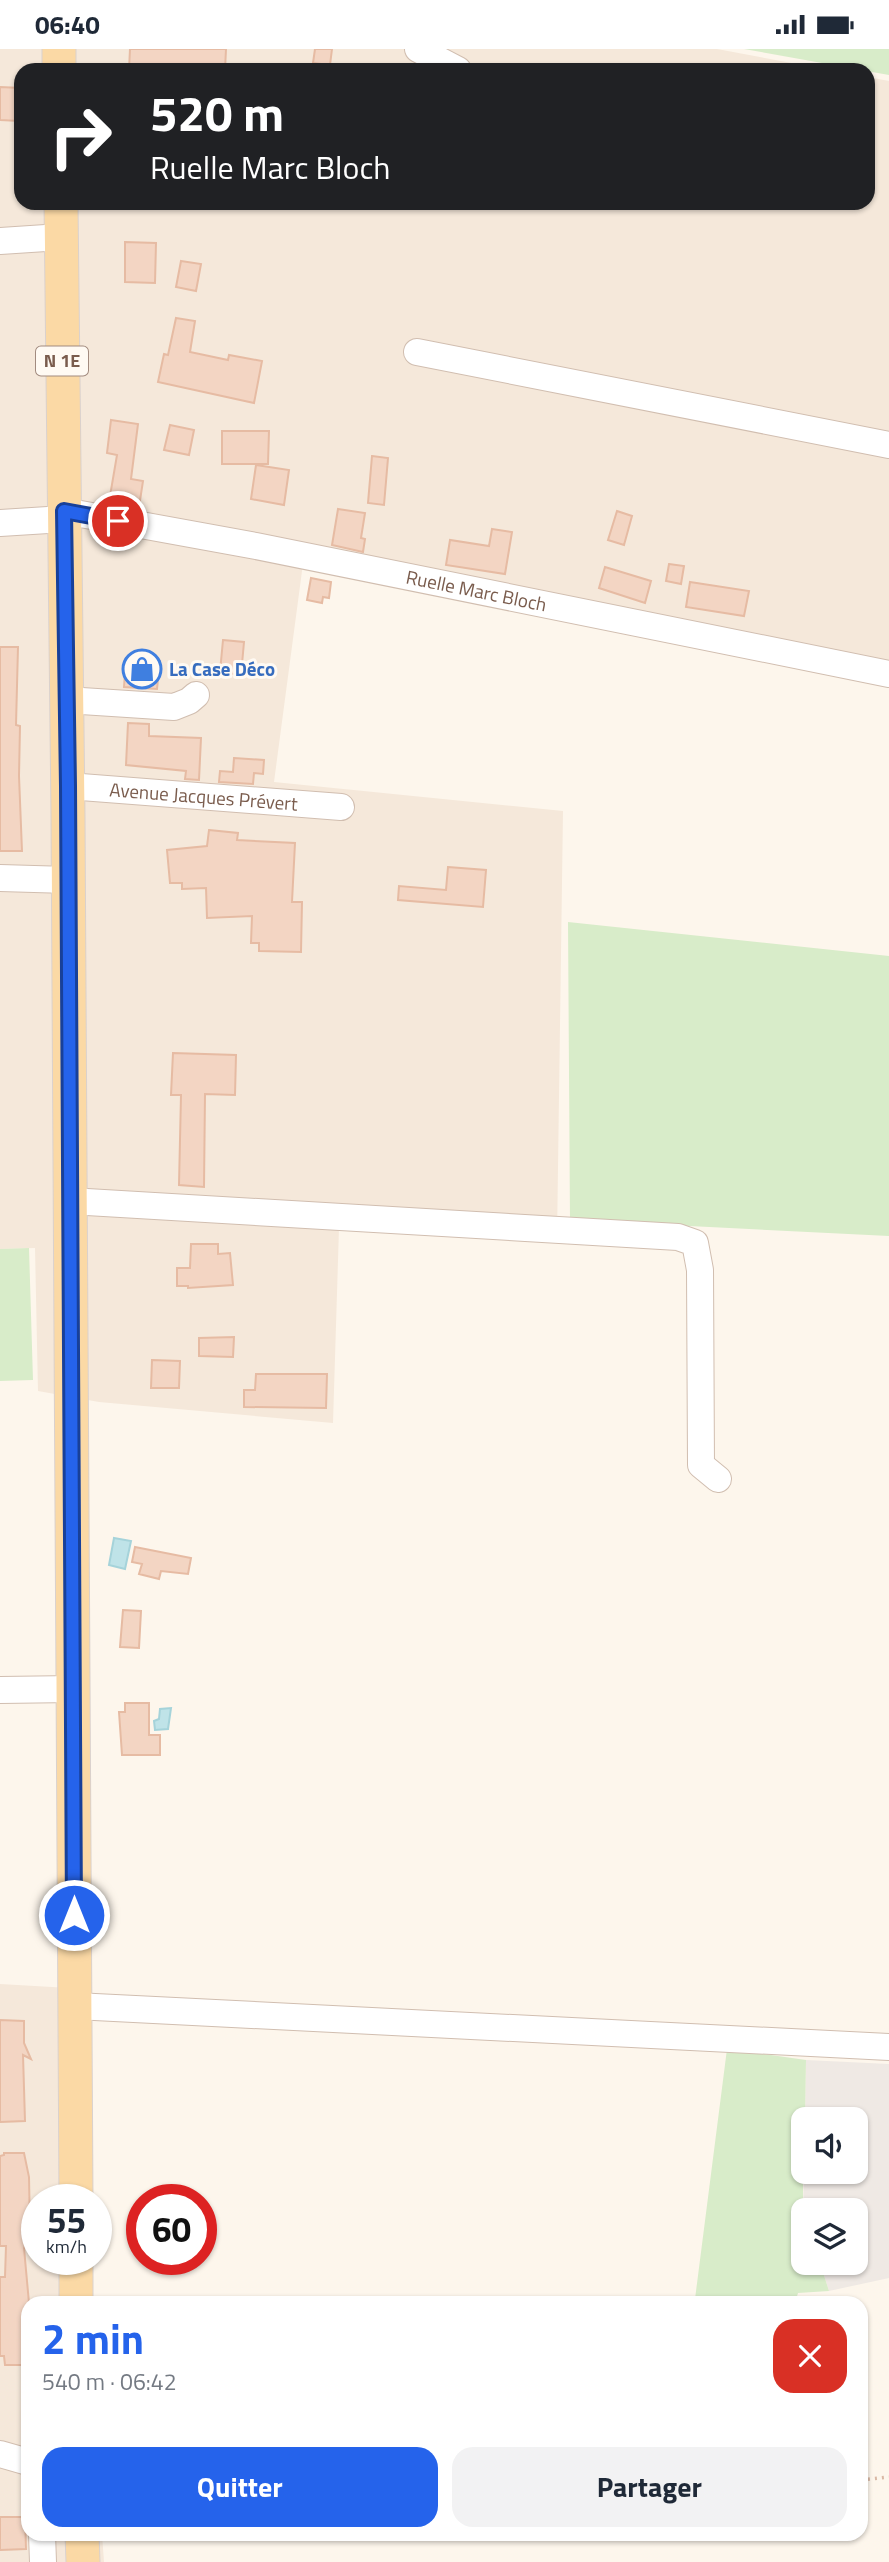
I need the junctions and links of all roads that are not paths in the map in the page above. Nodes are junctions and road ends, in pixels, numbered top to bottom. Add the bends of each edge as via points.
1 (418, 49) edge
2 (444, 63) edge
3 (61, 210) edge
4 (61, 237) junction
5 (0, 241) edge
6 (418, 352) dead end
7 (889, 445) edge
8 (64, 515) junction
9 (0, 523) edge
10 (889, 674) edge
11 (67, 707) junction
12 (196, 707) dead end
13 (68, 786) junction
14 (341, 807) dead end
15 (0, 878) edge
16 (68, 880) junction
17 (71, 1201) junction
18 (718, 1479) dead end
19 (74, 1689) junction
20 (0, 1690) edge
21 (75, 2006) junction
22 (889, 2047) edge
23 (76, 2184) edge
24 (76, 2275) edge
25 (76, 2296) edge
26 (0, 2454) edge
27 (21, 2460) edge
28 (42, 2541) edge
29 (80, 2541) edge
30 (43, 2562) edge
31 (81, 2562) edge

1 - 2 street
3 - 4 main road, N 1E
4 - 5 street
4 - 8 main road, N 1E
6 - 7 street
8 - 9 street, Ruelle Marc Bloch
8 - 10 street, Ruelle Marc Bloch via 256,546
8 - 11 main road, N 1E
11 - 12 street via 174,707 189,701
11 - 13 main road, N 1E
13 - 14 street, Avenue Jacques Prévert
13 - 16 main road, N 1E
15 - 16 street
16 - 17 main road, N 1E
17 - 18 street via 678,1237 695,1243 700,1270 701,1465
17 - 19 main road, N 1E
19 - 20 street
19 - 21 main road, N 1E
21 - 22 street
21 - 23 main road, N 1E
24 - 25 main road
26 - 27 street
28 - 30 street
29 - 31 main road

